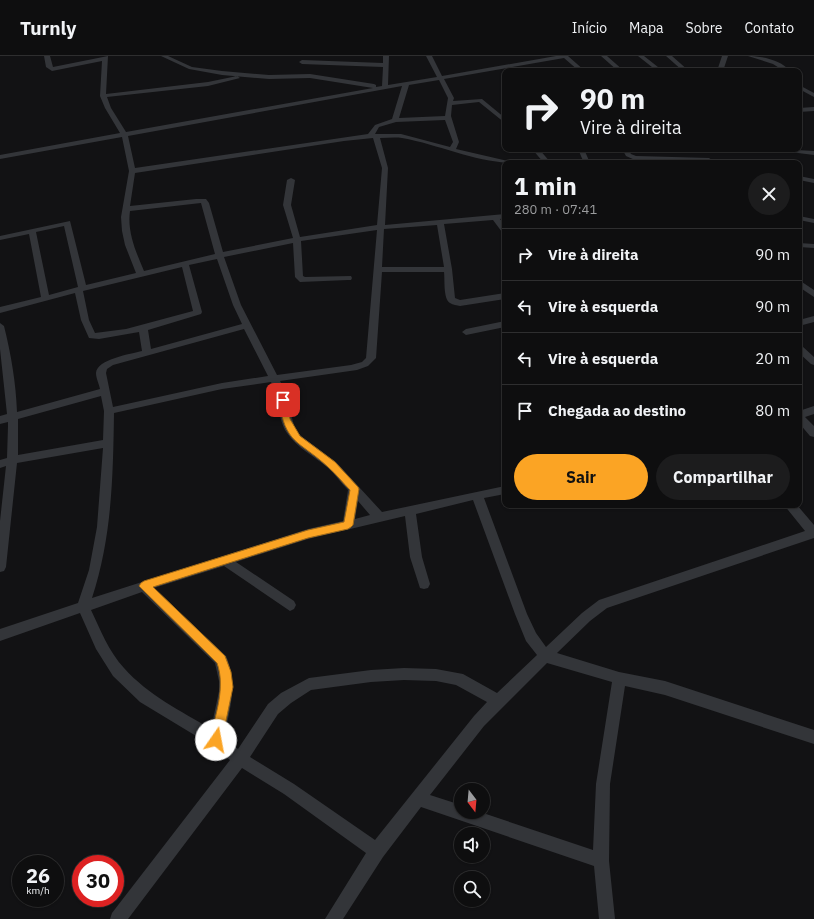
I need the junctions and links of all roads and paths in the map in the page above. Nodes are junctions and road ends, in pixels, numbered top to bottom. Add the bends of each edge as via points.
1 (47, 56) edge
2 (164, 56) edge
3 (305, 56) edge
4 (386, 56) edge
5 (429, 56) edge
6 (565, 56) edge
7 (604, 56) edge
8 (641, 56) edge
9 (669, 56) edge
10 (726, 56) edge
11 (751, 56) edge
12 (106, 57) edge
13 (386, 65) junction
14 (505, 68) edge
15 (579, 68) edge
16 (618, 68) edge
17 (656, 68) edge
18 (683, 68) edge
19 (721, 68) edge
20 (785, 68) edge
21 (299, 69) junction
22 (502, 69) edge
23 (248, 76) junction
24 (441, 78) junction
25 (406, 84) junction
26 (384, 88) junction
27 (802, 88) edge
28 (802, 92) edge
29 (812, 93) edge
30 (103, 96) junction
31 (449, 103) junction
32 (814, 109) edge
33 (802, 110) edge
34 (447, 118) junction
35 (502, 118) edge
36 (395, 120) junction
37 (124, 134) junction
38 (373, 136) junction
39 (452, 150) junction
40 (538, 152) edge
41 (627, 152) edge
42 (802, 152) edge
43 (814, 153) edge
44 (0, 157) edge
45 (709, 159) edge
46 (545, 160) edge
47 (502, 161) edge
48 (132, 171) junction
49 (802, 179) edge
50 (291, 180) dead end
51 (814, 181) edge
52 (127, 209) junction
53 (502, 216) edge
54 (495, 217) junction
55 (802, 219) edge
56 (814, 221) edge
57 (440, 222) junction
58 (502, 226) edge
59 (380, 227) junction
60 (32, 231) junction
61 (0, 238) edge
62 (297, 240) junction
63 (802, 245) edge
64 (814, 246) edge
65 (220, 256) junction
66 (185, 264) junction
67 (448, 269) junction
68 (377, 270) junction
69 (141, 274) junction
70 (348, 278) dead end
71 (802, 285) edge
72 (81, 288) junction
73 (813, 291) edge
74 (502, 296) edge
75 (46, 298) junction
76 (0, 310) edge
77 (814, 319) edge
78 (802, 322) edge
79 (247, 325) junction
80 (502, 325) edge
81 (0, 326) edge
82 (143, 327) junction
83 (466, 332) dead end
84 (802, 351) edge
85 (148, 352) junction
86 (814, 362) edge
87 (273, 378) junction
88 (105, 391) junction
89 (814, 410) edge
90 (110, 411) junction
91 (802, 415) edge
92 (13, 416) junction
93 (802, 419) edge
94 (0, 420) edge
95 (814, 433) edge
96 (109, 443) junction
97 (12, 460) junction
98 (0, 464) edge
99 (354, 489) junction
100 (502, 491) edge
101 (477, 495) junction
102 (793, 508) edge
103 (410, 510) junction
104 (379, 518) junction
105 (348, 525) junction
106 (813, 531) edge
107 (226, 561) junction
108 (0, 567) edge
109 (424, 584) dead end
110 (144, 586) junction
111 (290, 605) dead end
112 (84, 606) junction
113 (0, 635) edge
114 (545, 656) junction
115 (619, 678) junction
116 (498, 701) junction
117 (814, 737) edge
118 (216, 740) junction
119 (240, 759) junction
120 (420, 799) junction
121 (377, 851) junction
122 (601, 862) junction
123 (118, 919) edge
124 (333, 919) edge
125 (607, 919) edge

1 - 12 street via 49,67 52,69
2 - 23 street via 191,68
3 - 21 street
4 - 13 street
5 - 24 street
6 - 14 street
6 - 15 street
7 - 16 street
8 - 17 street
9 - 18 street
10 - 19 street
11 - 20 street
12 - 30 street
13 - 21 street
13 - 26 street
21 - 23 street
21 - 26 street via 320,77
22 - 24 street
23 - 30 street via 208,84
24 - 25 street
24 - 31 street via 451,98
25 - 26 street
25 - 36 street
26 - 37 street
27 - 29 street
28 - 29 street
30 - 37 street
31 - 34 street
31 - 35 street via 480,100
32 - 33 street
34 - 36 street
34 - 39 street via 456,142
36 - 38 street via 378,126
37 - 44 street
37 - 48 street
38 - 39 street via 402,136
38 - 48 street
38 - 59 street via 385,168
39 - 47 street
40 - 46 street
41 - 45 street via 635,158
42 - 43 street
48 - 52 street
49 - 51 street
50 - 62 street via 286,193 286,208
52 - 65 street via 202,201
52 - 69 street via 125,217 129,245
53 - 54 street
54 - 57 street
54 - 58 street
55 - 56 street
57 - 59 street
57 - 67 street
59 - 62 street
59 - 68 street
60 - 61 street
60 - 72 street via 67,223
60 - 75 street
62 - 65 street
62 - 70 street via 300,279
63 - 64 street
65 - 66 street
65 - 79 street via 237,305
66 - 69 street
66 - 82 street via 198,312
67 - 68 street
67 - 74 street via 451,299 454,302
68 - 87 street via 369,361 351,368
69 - 72 street
71 - 73 street
72 - 75 street
72 - 82 street via 85,320 92,336
75 - 76 street
77 - 78 street
79 - 85 street
79 - 87 street
80 - 83 street
81 - 92 street via 9,369
82 - 85 street
84 - 86 street
85 - 88 street via 103,367 101,373
87 - 90 street via 202,389
87 - 99 street via 279,388 286,419 297,439 332,465
88 - 90 street
88 - 92 street
89 - 91 street
90 - 96 street
92 - 94 street
92 - 97 street
93 - 95 street
96 - 97 street
96 - 112 street via 102,528
97 - 98 street
97 - 108 street
99 - 104 street
99 - 105 street
100 - 101 street
101 - 103 street
101 - 114 street via 521,614 531,637
102 - 106 street
103 - 104 street
103 - 109 street via 414,551
104 - 105 street
105 - 107 street via 308,534
106 - 114 street via 603,604
107 - 110 street
107 - 111 street
110 - 112 street
110 - 118 street via 221,660 226,672 227,687
112 - 113 street
112 - 118 street via 101,645 118,672 146,697
114 - 115 street
114 - 116 street
115 - 117 street via 665,688
115 - 122 street via 603,784
116 - 119 street via 458,679 436,675 371,676 309,684 274,709
116 - 120 street via 479,721
118 - 119 street
119 - 121 street
119 - 123 street
120 - 121 street
120 - 122 street
121 - 124 street
122 - 125 street

